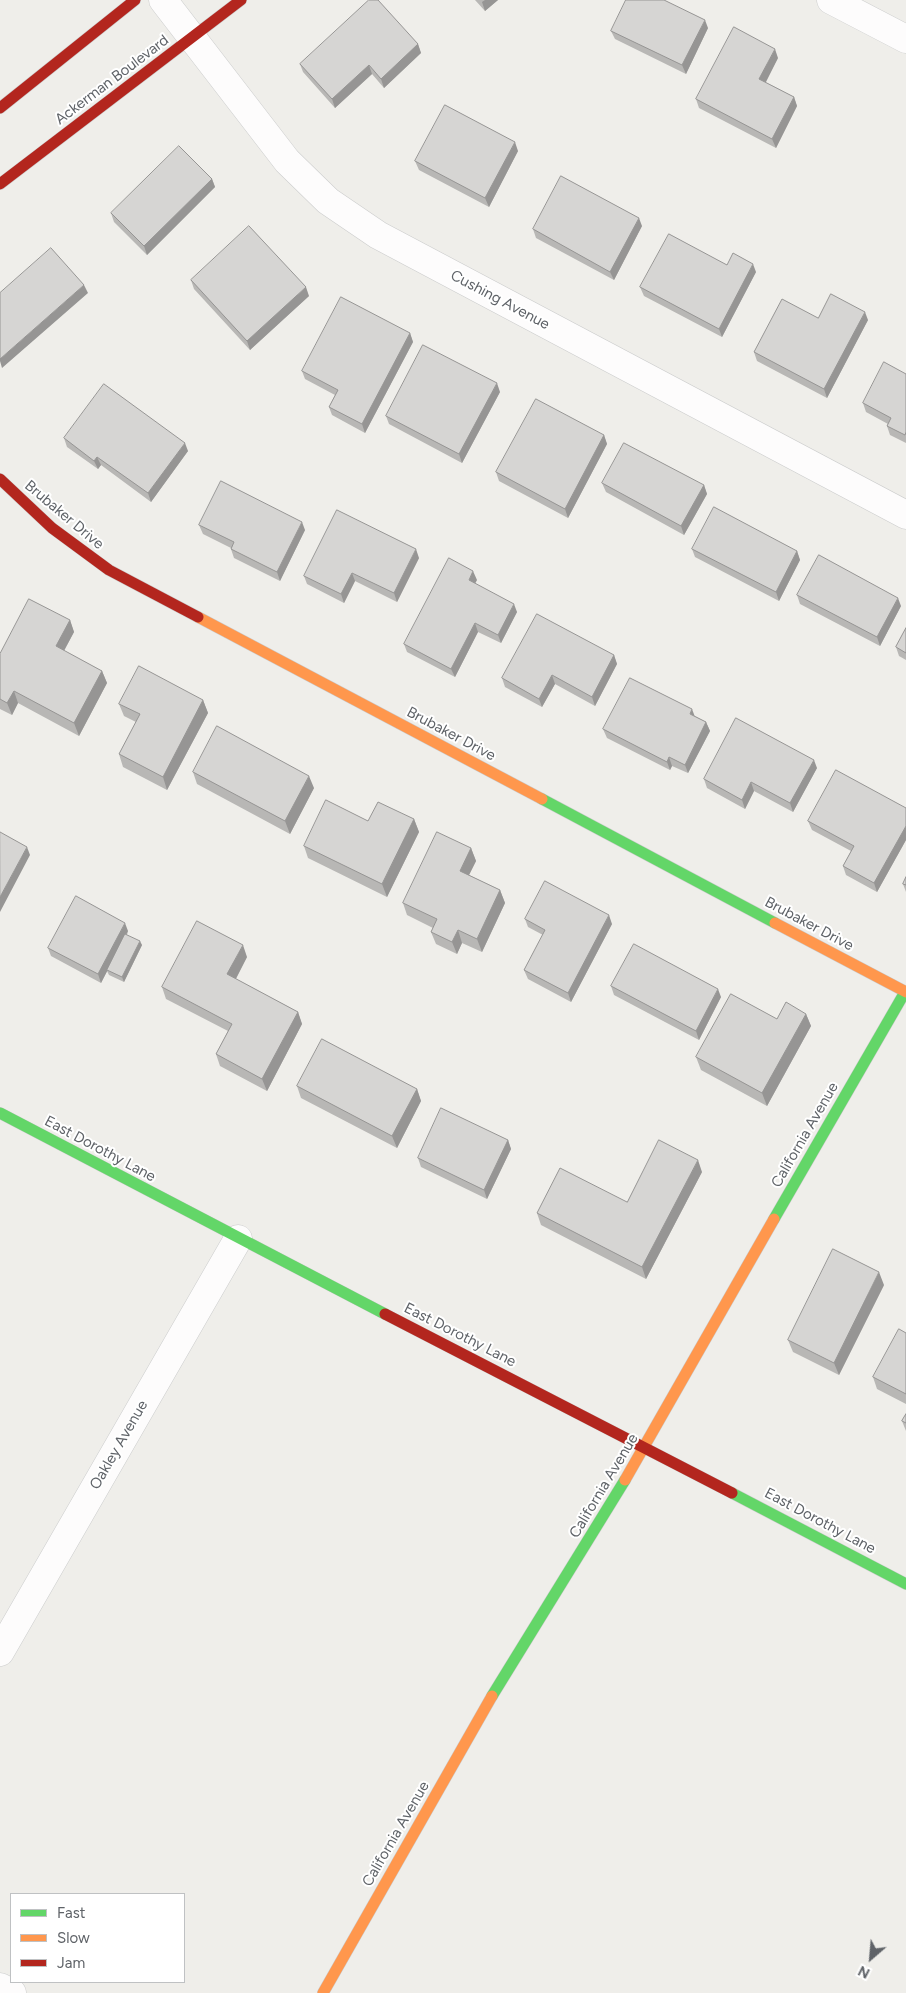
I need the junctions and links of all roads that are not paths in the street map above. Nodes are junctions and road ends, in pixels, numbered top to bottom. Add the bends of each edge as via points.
1 (135, 0) edge
2 (163, 0) edge
3 (242, 0) edge
4 (831, 0) edge
5 (192, 39) junction
6 (906, 39) edge
7 (0, 108) edge
8 (0, 184) edge
9 (0, 479) edge
10 (906, 514) edge
11 (906, 992) edge
12 (0, 1113) edge
13 (238, 1239) junction
14 (646, 1446) junction
15 (906, 1584) edge
16 (0, 1652) edge
17 (0, 1987) edge
18 (12, 1993) edge
19 (323, 1993) edge

1 - 7 street
2 - 5 street, Cushing Avenue
3 - 5 street, Ackerman Boulevard
4 - 6 street
5 - 8 street, Ackerman Boulevard
5 - 10 street, Cushing Avenue via 287,161 328,201 378,235
9 - 11 street, Brubaker Drive via 68,542 109,570
11 - 14 street, California Avenue
12 - 13 street, East Dorothy Lane
13 - 14 street, East Dorothy Lane
13 - 16 street, Oakley Avenue
14 - 15 street, East Dorothy Lane
14 - 19 street, California Avenue via 498,1686
17 - 18 street

